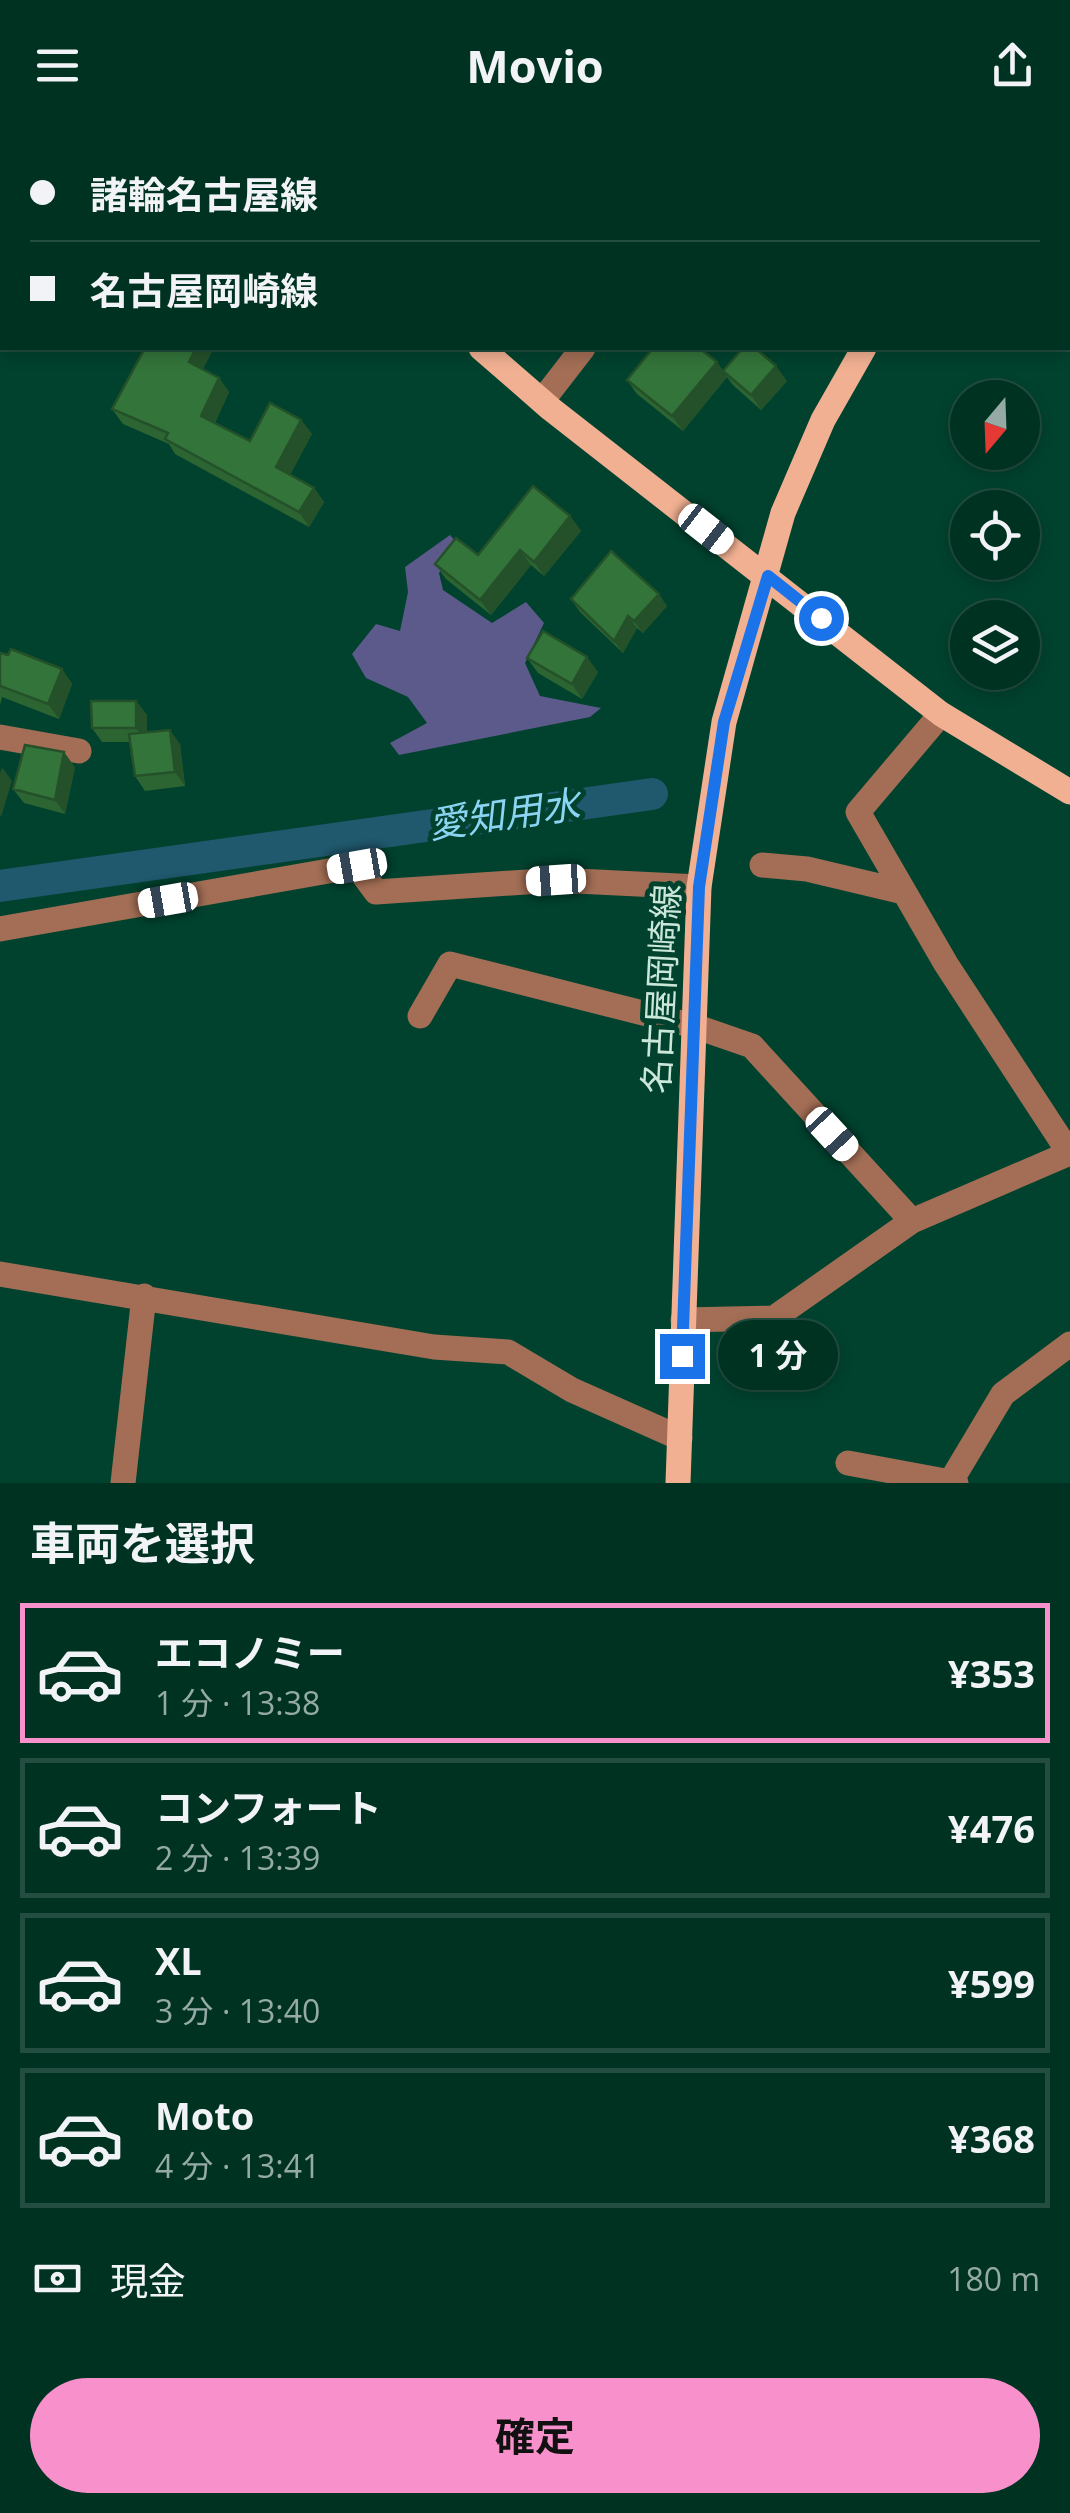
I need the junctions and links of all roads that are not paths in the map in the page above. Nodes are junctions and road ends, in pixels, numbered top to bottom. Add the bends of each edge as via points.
1 (483, 350) edge
2 (582, 350) edge
3 (863, 350) edge
4 (542, 401) junction
5 (768, 576) junction
6 (941, 714) junction
7 (0, 737) edge
8 (78, 751) dead end
9 (1070, 792) edge
10 (762, 865) dead end
11 (699, 887) junction
12 (904, 892) junction
13 (0, 928) edge
14 (420, 1016) dead end
15 (694, 1026) junction
16 (1070, 1154) edge
17 (912, 1221) junction
18 (0, 1274) edge
19 (144, 1296) junction
20 (683, 1320) junction
21 (1070, 1344) edge
22 (680, 1438) junction
23 (848, 1463) dead end
24 (954, 1482) edge
25 (123, 1483) edge
26 (678, 1483) edge

1 - 4 main road
2 - 4 street
3 - 5 main road, 名古屋岡崎線 via 783,512
4 - 5 main road
5 - 6 main road
5 - 11 main road, 名古屋岡崎線 via 724,722
6 - 9 main road
6 - 12 street via 858,812
7 - 8 street
10 - 12 street
11 - 13 street via 556,880 376,892 357,866
11 - 15 main road, 名古屋岡崎線
12 - 16 street
14 - 15 street via 450,964
15 - 17 street via 752,1046
15 - 20 main road, 名古屋岡崎線
16 - 17 street
17 - 20 street via 774,1318
18 - 19 street
19 - 22 street via 434,1347 508,1352 572,1390
19 - 25 street
20 - 22 main road, 名古屋岡崎線
21 - 24 street via 1004,1394
22 - 26 main road, 名古屋岡崎線
23 - 24 street

